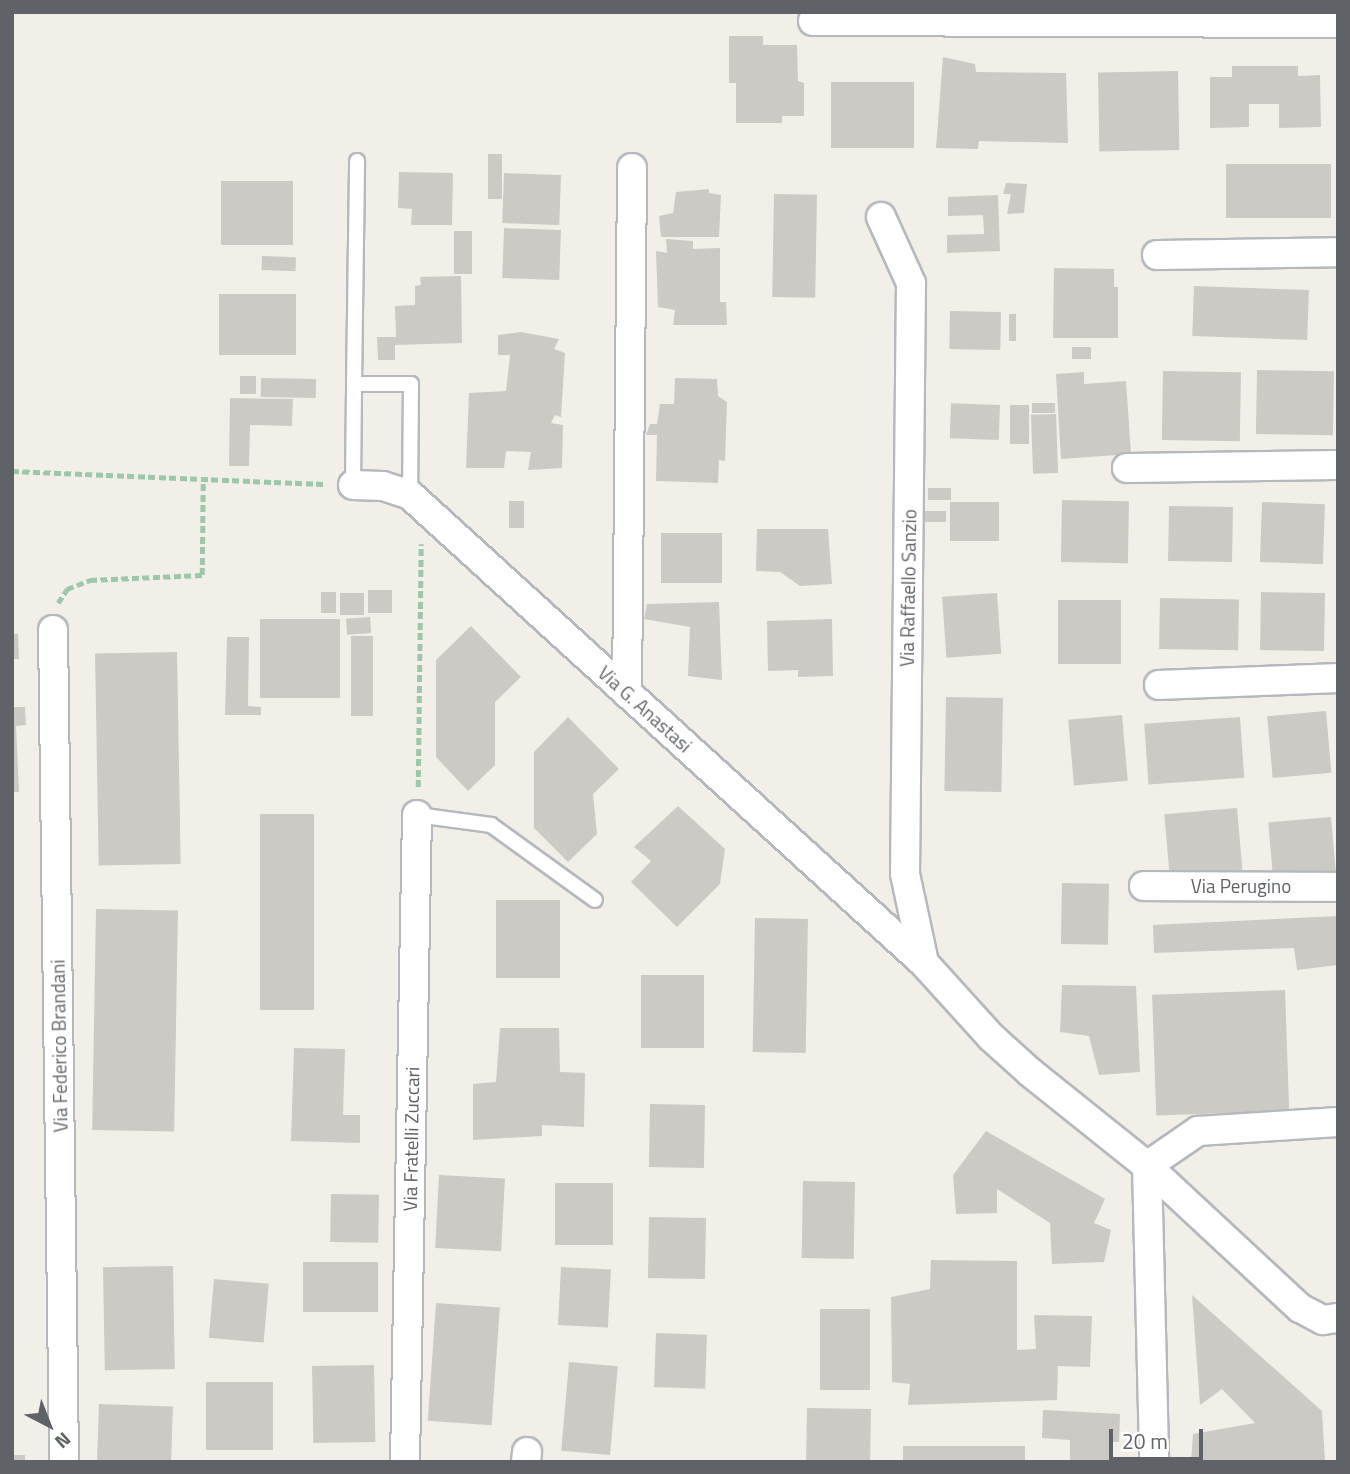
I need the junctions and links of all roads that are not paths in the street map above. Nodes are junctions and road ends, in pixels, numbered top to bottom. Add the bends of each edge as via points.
1 (1037, 18) edge
2 (813, 21) dead end
3 (1338, 23) edge
4 (357, 161) dead end
5 (632, 168) dead end
6 (881, 217) dead end
7 (1338, 252) edge
8 (1157, 255) dead end
9 (354, 384) junction
10 (1338, 465) edge
11 (1127, 467) dead end
12 (353, 485) joint
13 (416, 500) junction
14 (53, 630) road end
15 (1338, 678) edge
16 (1159, 685) dead end
17 (627, 693) junction
18 (418, 816) joint
19 (1144, 886) dead end
20 (1338, 887) edge
21 (595, 900) dead end
22 (924, 963) junction
23 (1338, 1122) edge
24 (1147, 1166) junction
25 (1338, 1318) edge
26 (64, 1462) edge
27 (405, 1462) edge
28 (1154, 1462) edge

1 - 2 street
1 - 3 street
4 - 9 lane
5 - 17 street
6 - 22 street, Via Raffaello Sanzio via 911,283 905,874
7 - 8 street
9 - 12 lane
9 - 13 lane via 411,384
10 - 11 street
12 - 13 street, Via G. Anastasi via 383,486
13 - 17 street, Via G. Anastasi
14 - 26 street, Via Federico Brandani
15 - 16 street
17 - 22 street, Via G. Anastasi
18 - 21 lane via 491,825
18 - 27 street, Via Fratelli Zuccari
19 - 20 street, Via Perugino
22 - 24 street, Via G. Anastasi via 991,1037
23 - 24 street via 1198,1131
24 - 25 street, Via G. Anastasi via 1300,1308 1323,1320
24 - 28 street

